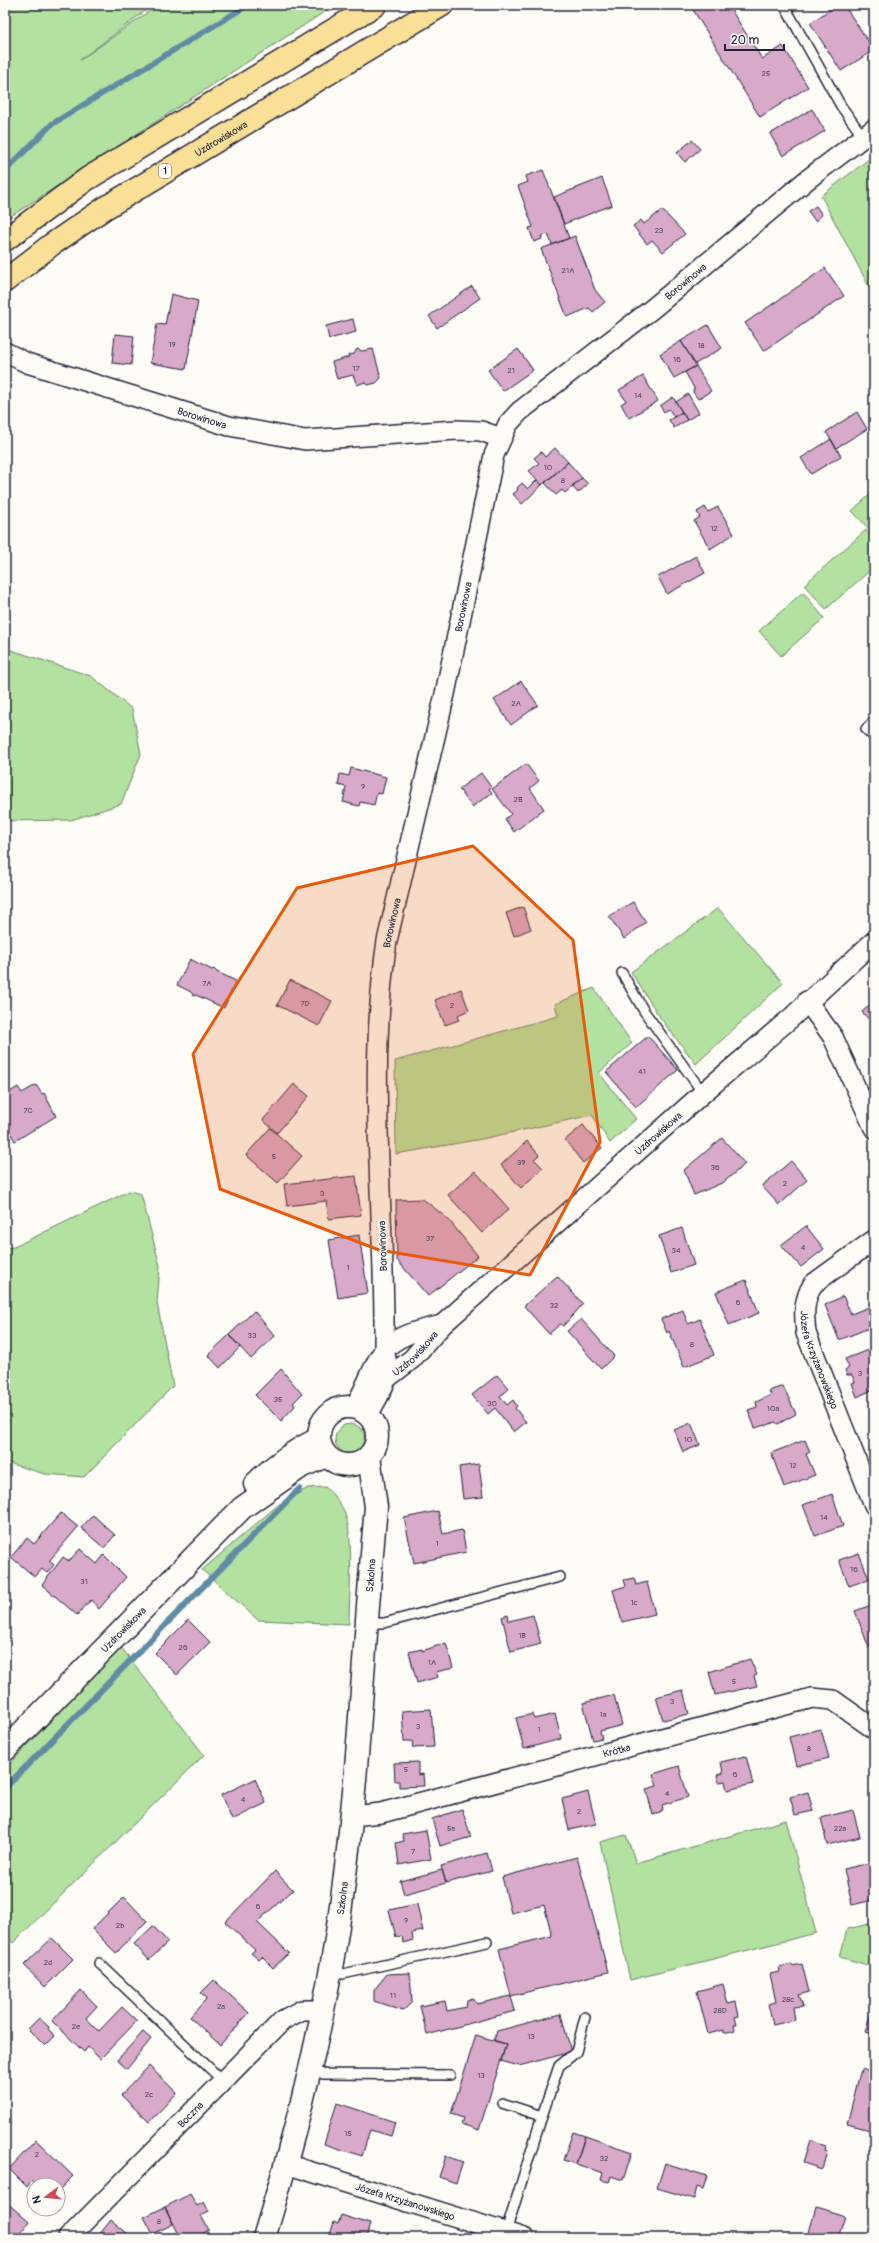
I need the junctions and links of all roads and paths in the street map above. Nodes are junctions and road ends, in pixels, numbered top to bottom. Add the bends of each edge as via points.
1 (375, 5) edge
2 (442, 5) edge
3 (784, 5) edge
4 (869, 133) edge
5 (5, 240) edge
6 (5, 281) edge
7 (5, 352) edge
8 (501, 438) junction
9 (874, 721) edge
10 (874, 737) edge
11 (874, 941) edge
12 (622, 973) dead end
13 (807, 1001) junction
14 (703, 1093) junction
15 (874, 1128) edge
16 (874, 1240) edge
17 (384, 1311) junction
18 (442, 1325) junction
19 (414, 1332) junction
20 (384, 1351) junction
21 (386, 1379) junction
22 (361, 1411) junction
23 (322, 1447) junction
24 (361, 1460) junction
25 (874, 1505) edge
26 (560, 1577) dead end
27 (366, 1623) junction
28 (874, 1729) edge
29 (5, 1750) edge
30 (352, 1816) junction
31 (487, 1942) dead end
32 (99, 1963) dead end
33 (330, 1971) junction
34 (323, 2010) junction
35 (585, 2017) dead end
36 (310, 2070) junction
37 (450, 2075) dead end
38 (223, 2081) junction
39 (502, 2103) dead end
40 (542, 2116) junction
41 (286, 2164) junction
42 (506, 2232) junction
43 (68, 2238) edge
44 (264, 2238) edge
45 (524, 2238) edge

1 - 5 main road via 87,179
2 - 6 main road, Uzdrowiskowa / 1 via 105,208
3 - 4 lane via 841,106
4 - 8 street, Borowinowa via 652,309 520,411 508,424
7 - 8 street, Borowinowa via 27,363 229,426 305,440 458,430 481,431
8 - 17 street, Borowinowa via 488,481 445,694 387,941 377,1086
9 - 10 lane via 866,729
11 - 13 street, Uzdrowiskowa
12 - 14 lane via 644,1011
13 - 14 street, Uzdrowiskowa via 792,1017
13 - 15 street via 833,1037
14 - 18 street, Uzdrowiskowa
16 - 25 street, Józefa Krzyżanowskiego via 813,1284 807,1293 804,1309 806,1333
17 - 19 street, Uzdrowiskowa via 397,1323
17 - 20 street, Borowinowa
18 - 19 street, Uzdrowiskowa
18 - 21 street, Uzdrowiskowa via 412,1359
19 - 20 street, Uzdrowiskowa via 395,1341
20 - 21 street, Borowinowa via 389,1365
20 - 22 street via 364,1392
21 - 22 street, Borowinowa
22 - 23 street via 340,1407 328,1413 319,1429
22 - 24 street via 374,1422 377,1440
23 - 24 street via 339,1463
23 - 29 street, Uzdrowiskowa via 295,1450 252,1486 242,1508
24 - 27 street, Szkolna via 364,1506 372,1551
26 - 27 lane via 384,1623
27 - 30 street, Szkolna
28 - 30 street, Krótka via 833,1700 812,1698 381,1813
30 - 33 street, Szkolna
31 - 33 lane via 343,1974
32 - 38 lane
33 - 34 street, Szkolna
34 - 36 street, Szkolna
34 - 38 street, Boczna via 302,2010 283,2020
35 - 40 lane via 576,2052 559,2066
36 - 37 lane via 323,2074
36 - 41 street, Szkolna
38 - 43 street, Boczna
39 - 40 lane
40 - 42 lane
41 - 42 street, Józefa Krzyżanowskiego
41 - 44 street, Szkolna
42 - 45 street, Józefa Krzyżanowskiego

